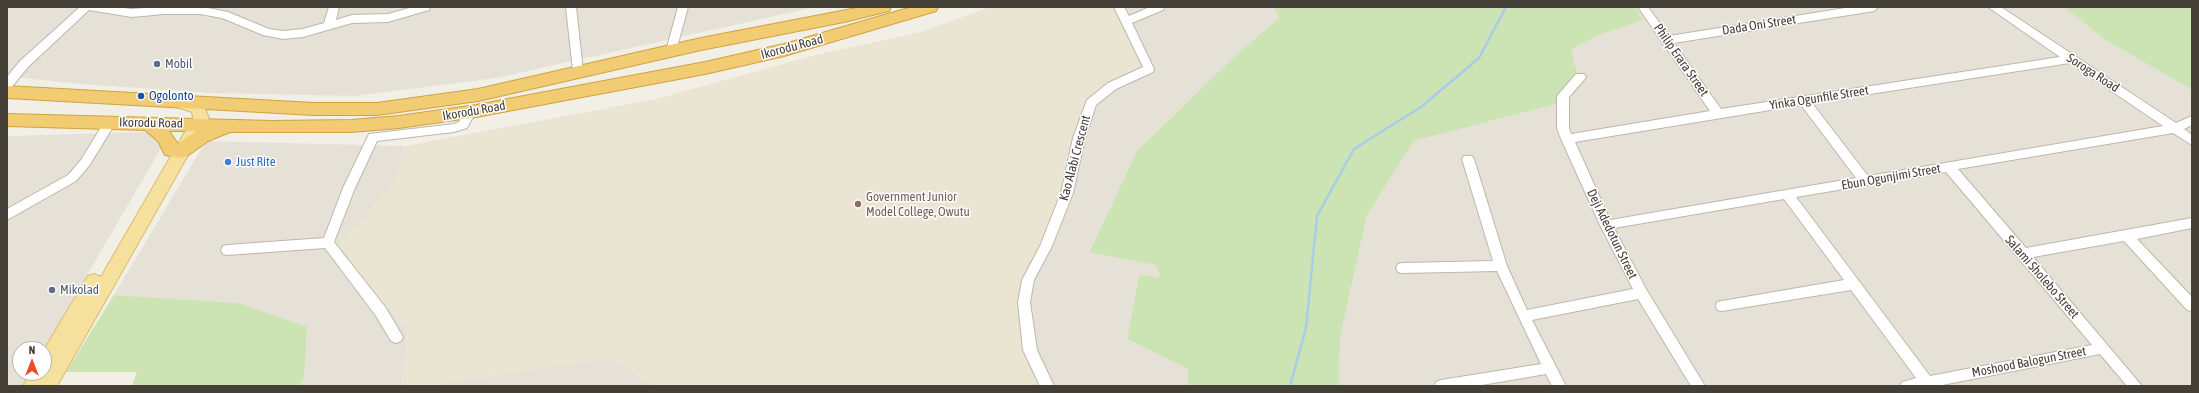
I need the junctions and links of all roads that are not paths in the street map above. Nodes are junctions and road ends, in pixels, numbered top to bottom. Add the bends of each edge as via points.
1 (86, 7) edge
2 (92, 7) edge
3 (334, 7) edge
4 (425, 7) edge
5 (571, 7) edge
6 (683, 7) edge
7 (883, 7) edge
8 (930, 7) edge
9 (1119, 7) edge
10 (1159, 7) edge
11 (1643, 7) edge
12 (1874, 7) edge
13 (1993, 7) edge
14 (1854, 8) edge
15 (1127, 21) junction
16 (329, 25) junction
17 (1667, 40) junction
18 (671, 51) junction
19 (2072, 59) junction
20 (578, 71) junction
21 (1580, 77) dead end
22 (7, 85) edge
23 (7, 92) edge
24 (178, 101) junction
25 (1804, 101) junction
26 (233, 105) junction
27 (470, 112) junction
28 (1718, 114) junction
29 (7, 120) edge
30 (195, 120) junction
31 (2192, 120) edge
32 (110, 122) junction
33 (146, 123) junction
34 (236, 126) junction
35 (2175, 128) junction
36 (1567, 139) junction
37 (2192, 141) edge
38 (176, 151) junction
39 (1468, 159) dead end
40 (1949, 167) junction
41 (1865, 181) junction
42 (1788, 195) junction
43 (7, 215) edge
44 (2192, 222) edge
45 (1606, 225) junction
46 (2127, 236) junction
47 (328, 243) junction
48 (227, 250) dead end
49 (2022, 254) junction
50 (1501, 266) junction
51 (1402, 268) dead end
52 (1854, 284) junction
53 (1641, 293) junction
54 (1722, 306) dead end
55 (2192, 306) edge
56 (1523, 316) junction
57 (396, 337) dead end
58 (2103, 348) junction
59 (52, 353) edge
60 (1549, 368) junction
61 (1927, 382) junction
62 (47, 386) edge
63 (1047, 386) edge
64 (1441, 386) edge
65 (1559, 386) edge
66 (1698, 386) edge
67 (1907, 386) edge
68 (2135, 386) edge

1 - 22 street via 24,64
2 - 16 street via 132,13 200,10 224,14 267,32 283,35 303,33
3 - 16 street
4 - 16 street via 388,18 359,18
5 - 20 street
6 - 18 street
7 - 18 highway, Ikorodu Road
8 - 27 highway, Ikorodu Road via 756,56
9 - 15 street, Kao Alabi Crescent
10 - 15 street
11 - 17 street, Philip Erara Street
12 - 14 street, Dada Oni Street
13 - 19 street, Soroga Road
14 - 17 street, Dada Oni Street
15 - 63 street, Kao Alabi Crescent via 1149,70 1112,86 1091,103 1079,138 1067,193 1025,290 1025,319 1030,350
17 - 28 street, Philip Erara Street
18 - 20 highway, Ikorodu Road
19 - 25 street, Yinka Ogunfile Street
19 - 35 street, Soroga Road
20 - 26 highway, Ikorodu Road via 484,94 377,109
21 - 36 street, Deji Adedotun Street via 1563,96 1563,128
23 - 24 highway, Ikorodu Road
24 - 26 highway, Ikorodu Road
24 - 30 main road via 198,108
25 - 28 street, Yinka Ogunfile Street
25 - 41 street
26 - 30 main road
27 - 34 highway, Ikorodu Road via 351,126
27 - 47 street via 463,125 454,128 373,137 349,188
28 - 36 street, Yinka Ogunfile Street
29 - 32 highway, Ikorodu Road
30 - 33 highway, Ikorodu Road
30 - 34 highway, Ikorodu Road
30 - 38 main road
31 - 35 street, Ebun Ogunjimi Street
32 - 33 highway, Ikorodu Road
32 - 43 street via 85,163 72,178
33 - 38 highway via 160,130
34 - 38 highway via 202,136
35 - 37 street, Soroga Road
35 - 40 street, Ebun Ogunjimi Street
36 - 45 street, Deji Adedotun Street
38 - 59 main road
38 - 62 main road
39 - 50 street
40 - 41 street, Ebun Ogunjimi Street
40 - 49 street, Salami Sholebo Street
41 - 42 street, Ebun Ogunjimi Street
42 - 45 street, Ebun Ogunjimi Street
42 - 52 street
44 - 46 street
45 - 53 street, Deji Adedotun Street
46 - 49 street
46 - 55 street
47 - 48 street
47 - 57 street via 381,312
49 - 58 street, Salami Sholebo Street
50 - 51 street
50 - 56 street
52 - 54 street
52 - 61 street
53 - 56 street
53 - 66 street, Deji Adedotun Street
56 - 60 street
58 - 61 street, Moshood Balogun Street
58 - 68 street, Salami Sholebo Street
60 - 64 street
60 - 65 street
61 - 67 street, Moshood Balogun Street

